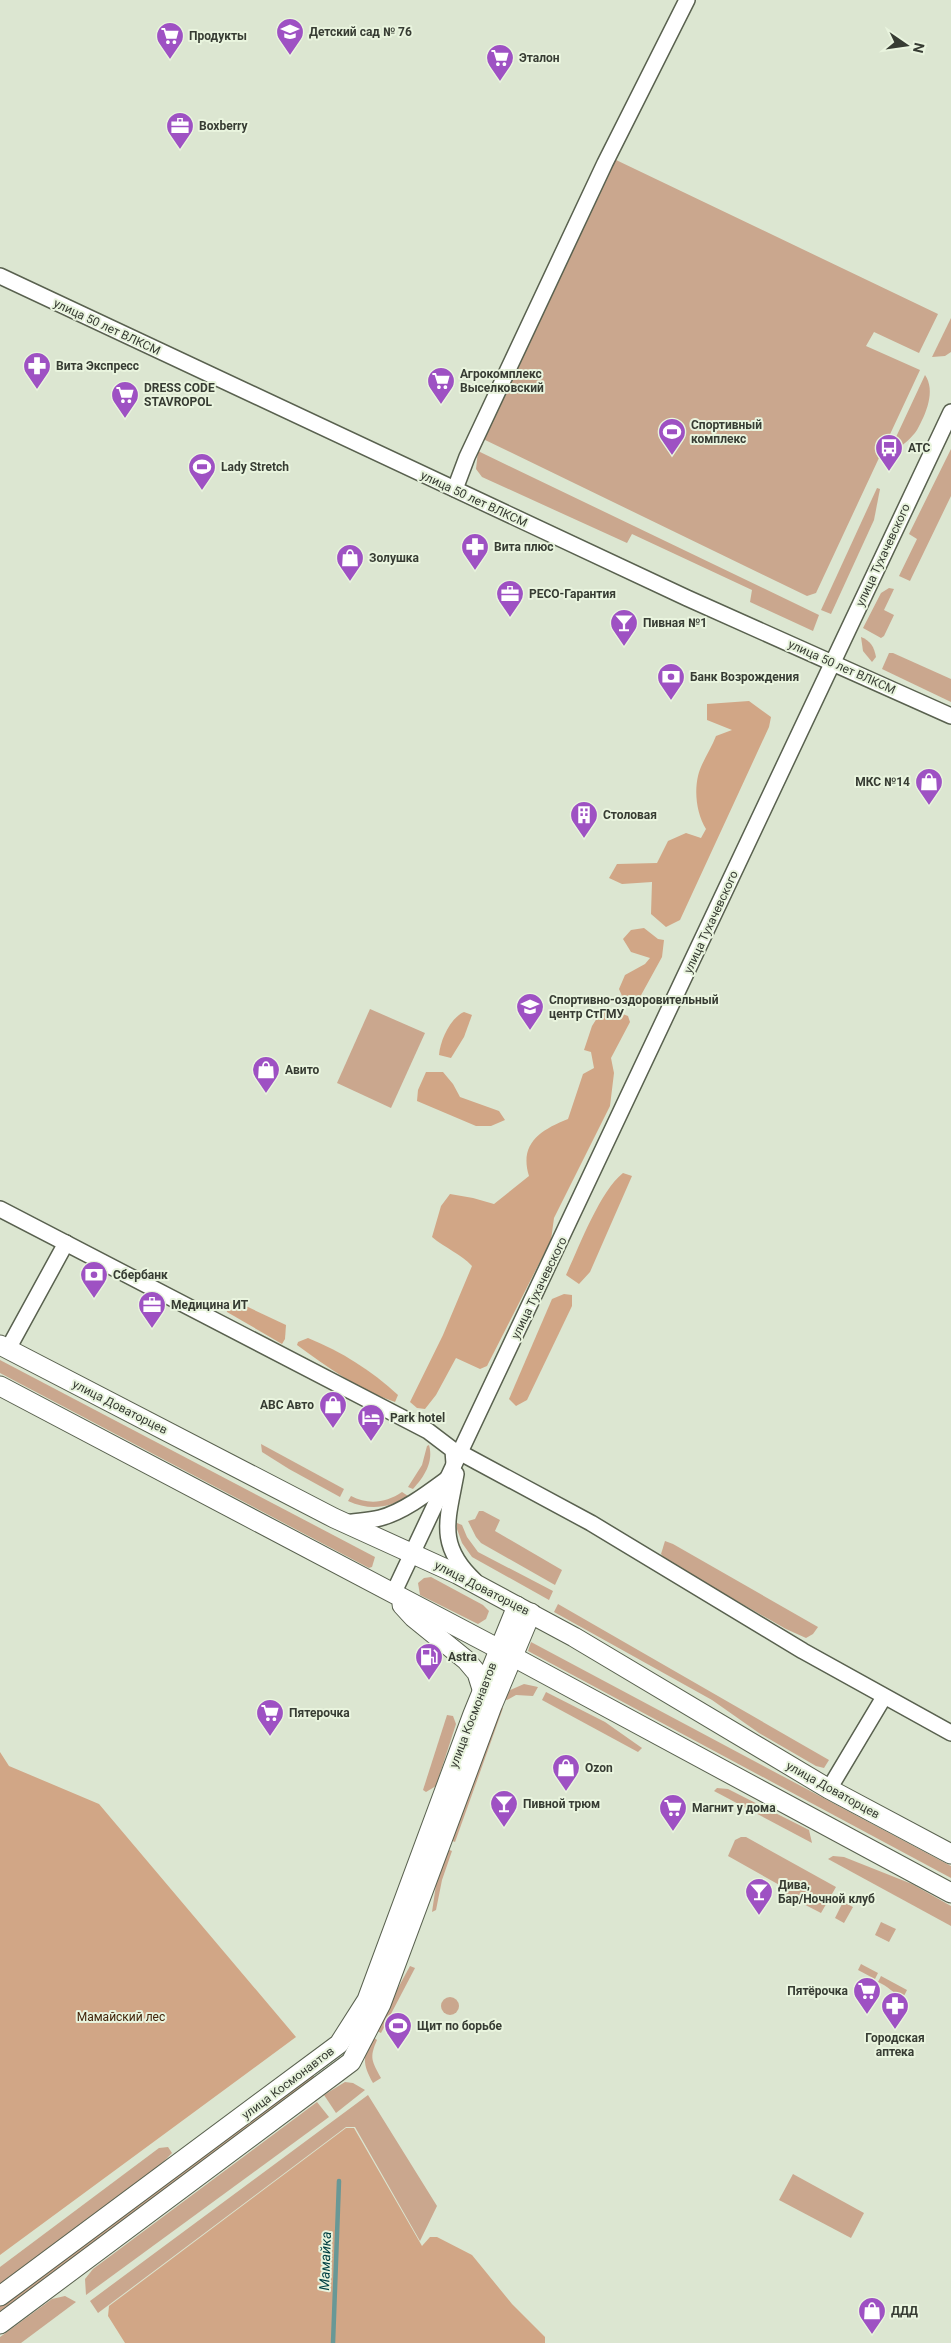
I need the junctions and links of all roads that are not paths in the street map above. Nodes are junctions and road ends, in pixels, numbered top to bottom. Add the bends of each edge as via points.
1 (687, 0) edge
2 (0, 276) edge
3 (951, 412) edge
4 (455, 489) junction
5 (834, 664) junction
6 (951, 716) edge
7 (0, 1208) edge
8 (66, 1244) junction
9 (4, 1347) edge
10 (0, 1386) edge
11 (454, 1465) junction
12 (345, 1523) junction
13 (412, 1554) junction
14 (482, 1587) junction
15 (393, 1594) junction
16 (524, 1610) junction
17 (505, 1646) junction
18 (544, 1673) junction
19 (489, 1692) junction
20 (884, 1697) junction
21 (951, 1733) edge
22 (829, 1789) junction
23 (951, 1854) edge
24 (951, 1893) edge
25 (0, 2296) edge
26 (0, 2324) edge

1 - 4 street via 605,163
2 - 4 street, улица 50 лет ВЛКСМ
3 - 5 street, улица Тухачевского
4 - 5 street, улица 50 лет ВЛКСМ
5 - 6 street, улица 50 лет ВЛКСМ
5 - 11 street, улица Тухачевского
7 - 8 street
8 - 9 street
8 - 11 street via 428,1430 453,1450
9 - 12 main road, улица Доваторцев
10 - 15 main road
11 - 12 street via 419,1498 389,1514
11 - 13 street, улица Тухачевского
11 - 14 street via 446,1533 467,1574
11 - 20 street via 591,1524
12 - 13 main road, улица Доваторцев
13 - 14 main road, улица Доваторцев
13 - 15 street, улица Тухачевского
14 - 16 main road, улица Доваторцев
15 - 17 main road
15 - 19 main road via 413,1617 466,1660
16 - 17 main road
16 - 22 main road, улица Доваторцев via 574,1636
17 - 18 main road
17 - 19 main road
18 - 19 main road via 519,1677
18 - 24 main road
19 - 25 main road, улица Космонавтов via 367,2000 339,2044
19 - 26 main road, улица Космонавтов via 381,2004 351,2062
20 - 21 street
20 - 22 street
22 - 23 main road, улица Доваторцев

